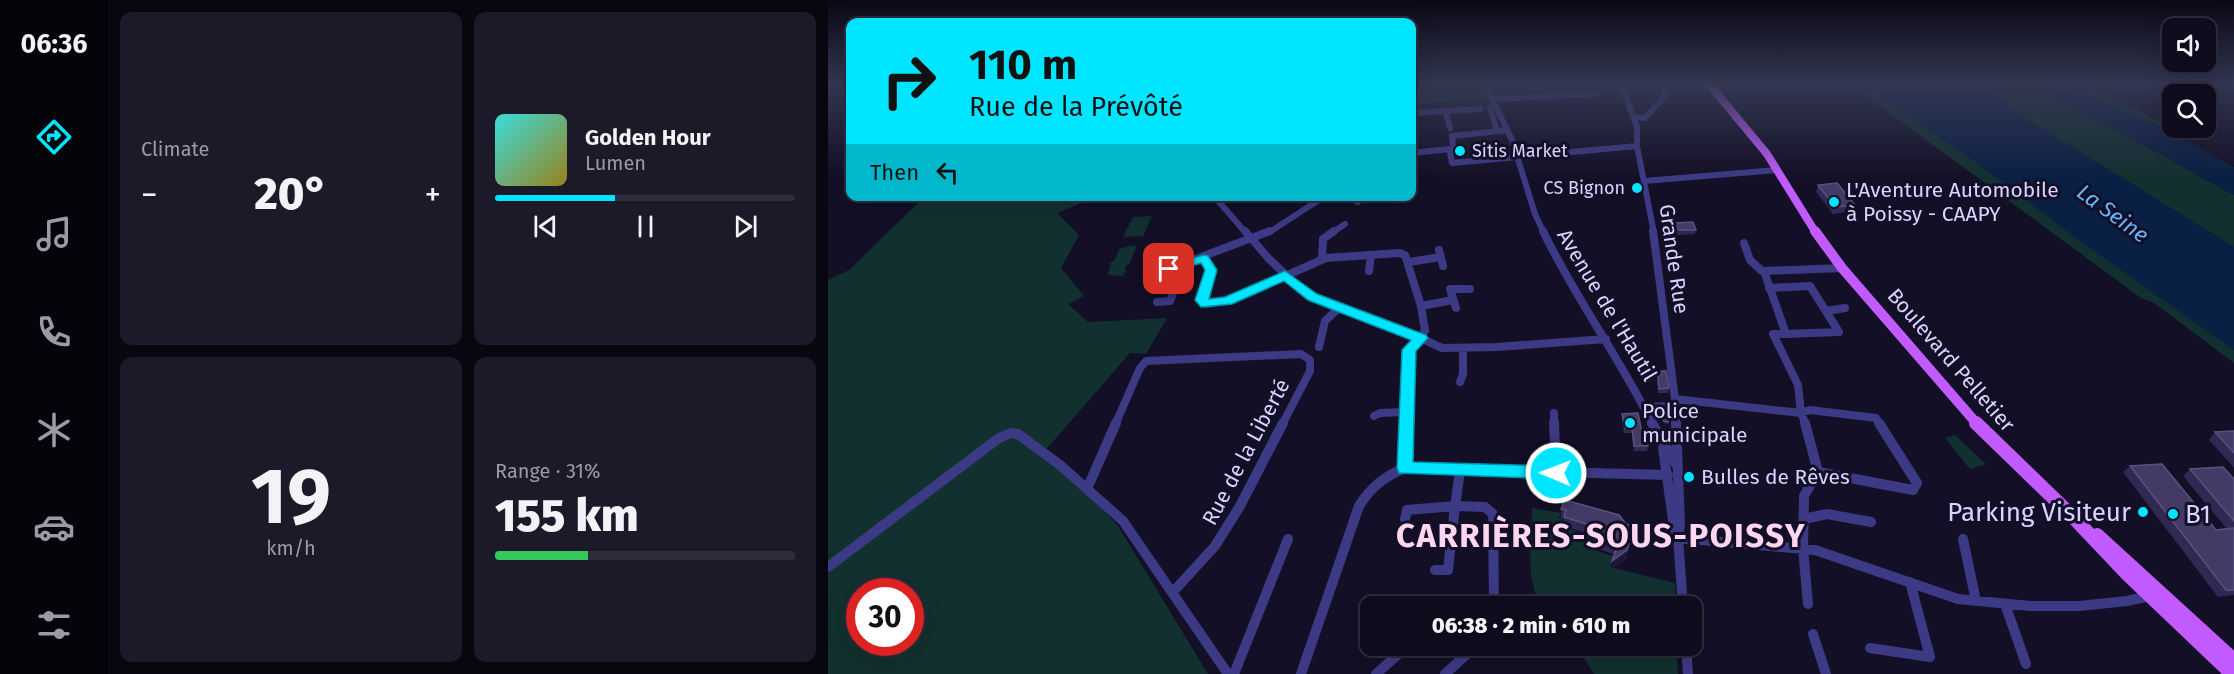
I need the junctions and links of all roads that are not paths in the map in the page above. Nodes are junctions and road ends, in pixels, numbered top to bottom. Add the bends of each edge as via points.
1 (1447, 115) edge
2 (1492, 115) edge
3 (1495, 115) edge
4 (1647, 115) edge
5 (1731, 115) edge
6 (1634, 117) joint
7 (1508, 130) junction
8 (1497, 131) junction
9 (1451, 133) junction
10 (1637, 146) junction
11 (1450, 149) junction
12 (1416, 153) edge
13 (1518, 157) junction
14 (1774, 171) junction
15 (1644, 182) junction
16 (1218, 201) edge
17 (1316, 201) edge
18 (1345, 224) dead end
19 (1252, 239) junction
20 (1744, 243) dead end
21 (1371, 255) junction
22 (1204, 258) junction
23 (1322, 259) junction
24 (1409, 262) junction
25 (1183, 266) junction
26 (1443, 266) dead end
27 (1842, 268) junction
28 (1169, 269) dead end
29 (1369, 271) dead end
30 (1765, 274) dead end
31 (1285, 275) junction
32 (1769, 288) junction
33 (1470, 289) dead end
34 (1157, 302) dead end
35 (1421, 306) junction
36 (1341, 307) junction
37 (1845, 308) dead end
38 (1826, 311) junction
39 (1786, 334) junction
40 (1421, 338) junction
41 (1606, 339) junction
42 (1319, 347) dead end
43 (1463, 349) junction
44 (1460, 382) dead end
45 (1674, 402) junction
46 (1645, 407) junction
47 (1406, 412) junction
48 (1554, 413) dead end
49 (1801, 413) junction
50 (1374, 416) dead end
51 (1662, 443) junction
52 (1677, 464) junction
53 (1405, 468) junction
54 (1460, 471) junction
55 (1818, 472) junction
56 (1556, 473) junction
57 (1668, 475) junction
58 (1087, 489) junction
59 (1455, 506) junction
60 (1405, 519) dead end
61 (1804, 519) junction
62 (1871, 522) dead end
63 (1678, 538) junction
64 (1288, 539) dead end
65 (1964, 539) dead end
66 (1803, 549) junction
67 (828, 567) edge
68 (1435, 570) dead end
69 (1911, 582) junction
70 (1173, 592) junction
71 (2153, 592) junction
72 (1494, 596) edge
73 (1682, 596) edge
74 (1976, 601) junction
75 (1808, 604) dead end
76 (2006, 604) junction
77 (1813, 634) dead end
78 (1870, 648) dead end
79 (2204, 648) junction
80 (1396, 656) edge
81 (1465, 656) edge
82 (1687, 656) edge
83 (2231, 657) edge
84 (2026, 664) dead end
85 (1228, 674) edge
86 (1234, 674) edge
87 (1301, 674) edge
88 (1376, 674) edge
89 (1445, 674) edge
90 (1688, 674) edge
91 (1826, 674) edge
92 (2232, 674) edge

1 - 9 street
2 - 8 street, Avenue de l'Hautil
3 - 7 street, Avenue de l'Hautil
4 - 6 street
5 - 14 main road, Boulevard Pelletier
6 - 10 street, Grande Rue
7 - 8 street
7 - 13 street, Avenue de l'Hautil
8 - 9 street
9 - 11 street
10 - 13 street
10 - 15 street, Grande Rue
11 - 12 street
11 - 13 street via 1452,163
13 - 41 street, Avenue de l'Hautil via 1543,234
14 - 15 street
14 - 27 main road, Boulevard Pelletier via 1798,213
15 - 45 street, Grande Rue via 1657,250
16 - 19 street
17 - 19 street
18 - 23 street via 1323,239
19 - 22 street
19 - 31 street
20 - 27 street via 1750,260 1762,271
21 - 23 street
21 - 24 street via 1403,254
21 - 29 street
22 - 25 street
22 - 31 street via 1211,270 1202,300 1206,304 1228,301
23 - 31 street
24 - 26 street via 1439,253
24 - 35 street
25 - 28 street
25 - 34 street via 1170,301
27 - 71 main road, Boulevard Pelletier via 1989,438
30 - 32 street
31 - 36 street via 1305,293
32 - 38 street via 1810,286
32 - 39 street
33 - 35 street via 1450,290 1455,304
35 - 40 street via 1425,331
36 - 40 street
36 - 42 street via 1325,321
37 - 38 street
38 - 39 street via 1839,332
39 - 49 street via 1773,334 1798,385
40 - 43 street via 1442,348
40 - 47 street via 1409,350
41 - 43 street
41 - 46 street, Avenue de l'Hautil
43 - 44 street
45 - 46 street
45 - 49 street
45 - 52 street, Grande Rue
46 - 51 street, Avenue de l'Hautil
47 - 50 street
47 - 53 street
48 - 56 street
49 - 55 street
49 - 55 street via 1810,410 1876,418 1917,483 1913,490
51 - 52 street
51 - 57 street
52 - 63 street, Grande Rue
53 - 54 street
53 - 87 street via 1371,487 1359,506
54 - 56 street
54 - 59 street
55 - 61 street via 1804,496
56 - 57 street
57 - 63 street
58 - 67 street via 1018,434 1011,433 999,438
58 - 70 street via 1123,521
58 - 70 street, Rue de la Liberté via 1146,361 1301,354 1310,360 1310,370 1240,506 1215,546
59 - 60 street via 1407,510
59 - 68 street via 1448,570
59 - 72 street via 1485,507 1493,514
61 - 62 street via 1827,514
61 - 66 street
63 - 66 street
63 - 73 street
64 - 86 street
65 - 74 street
66 - 69 street
66 - 75 street
69 - 74 street
69 - 78 street via 1930,657
70 - 85 street
71 - 76 street via 2123,603 2066,607
71 - 79 main road, Boulevard Pelletier
71 - 83 main road, Boulevard Pelletier
74 - 76 street
76 - 84 street
77 - 91 street
79 - 83 main road
79 - 92 main road, Boulevard Pelletier
80 - 88 street
81 - 89 street
82 - 90 street

